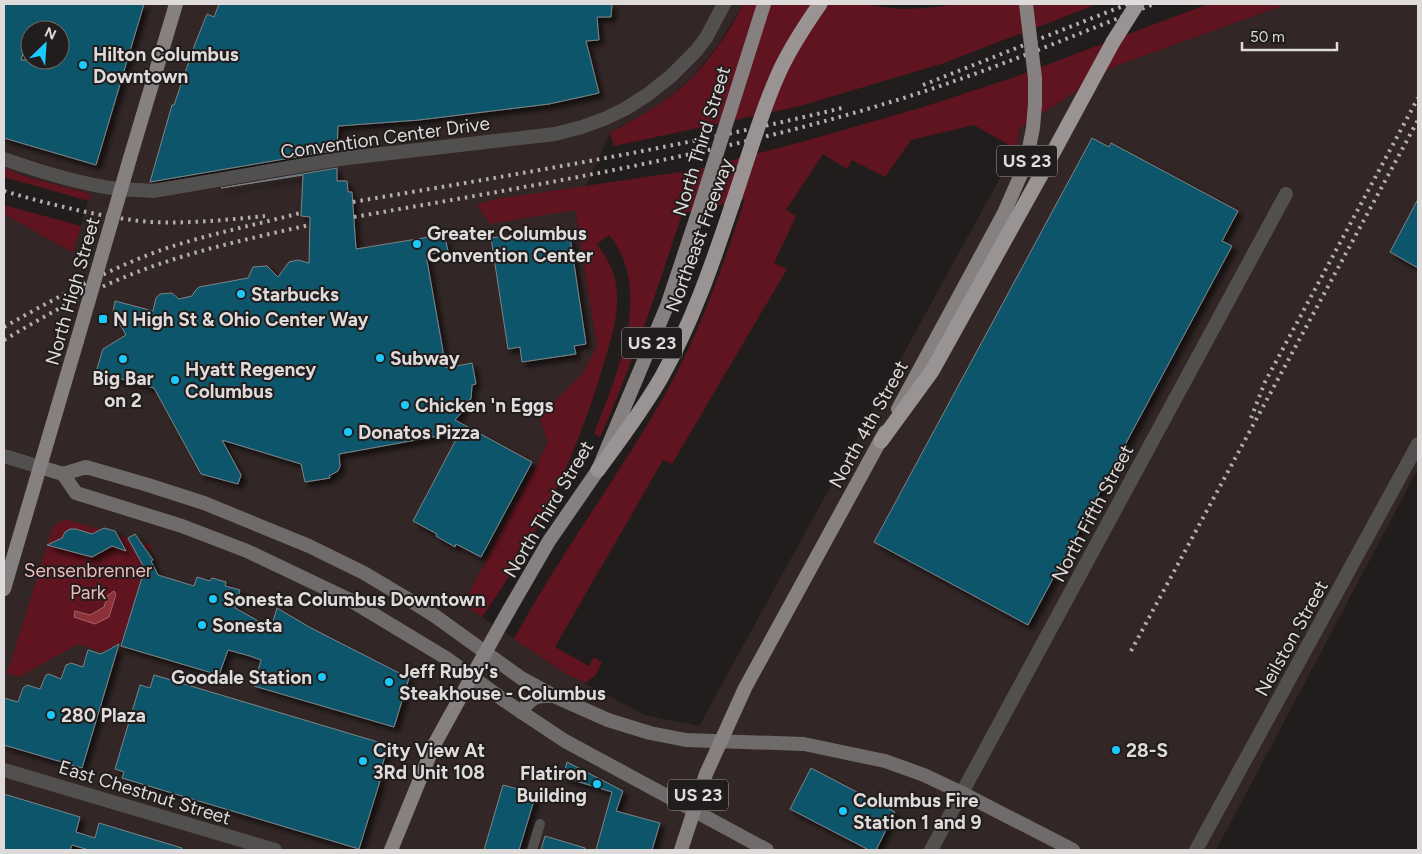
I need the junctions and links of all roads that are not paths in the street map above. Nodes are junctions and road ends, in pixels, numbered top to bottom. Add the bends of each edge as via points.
1 (176, 4) edge
2 (724, 4) edge
3 (764, 4) edge
4 (820, 4) edge
5 (1026, 4) edge
6 (1137, 4) edge
7 (4, 158) edge
8 (1286, 194) dead end
9 (881, 440) junction
10 (1418, 444) edge
11 (4, 456) edge
12 (40, 467) junction
13 (598, 470) junction
14 (63, 474) junction
15 (4, 590) edge
16 (554, 696) junction
17 (521, 712) junction
18 (720, 741) junction
19 (4, 770) edge
20 (962, 793) junction
21 (693, 811) junction
22 (540, 824) dead end
23 (275, 850) edge
24 (391, 850) edge
25 (532, 850) edge
26 (681, 850) edge
27 (767, 850) edge
28 (931, 850) edge
29 (1073, 850) edge
30 (1196, 850) edge

1 - 12 main road, North High Street, bridge
2 - 7 street, Convention Center Drive via 696,51 653,90 604,119 555,134 377,154 153,191 118,189 84,182
3 - 13 main road, North Third Street / US 23, bridge via 667,306
4 - 13 highway, Northeast Freeway, bridge via 777,76 704,286 676,350 646,404
5 - 9 main road, North 4th Street / US 23, bridge via 1035,78 1033,128 1026,163 1004,213
6 - 9 highway, bridge via 932,370
8 - 20 street, North Fifth Street
9 - 18 main road, North 4th Street / US 23 via 745,688
10 - 30 street, Neilston Street
11 - 12 street
12 - 14 main road
12 - 15 main road, North High Street
13 - 24 main road, North Third Street / US 23, bridge via 550,541 434,745
14 - 16 main road via 86,467 139,482 204,503 309,546 364,573 419,606 521,678
14 - 17 main road via 76,493 182,526 247,551 350,600 446,658
16 - 17 main road via 534,698
16 - 18 main road via 625,726 686,740
17 - 21 main road via 565,741
18 - 20 main road via 804,744 845,752 908,769
18 - 21 main road, North 4th Street / US 23
19 - 23 street, East Chestnut Street
20 - 28 street, North Fifth Street
20 - 29 main road
21 - 26 main road, North 4th Street / US 23
21 - 27 main road
22 - 25 street

